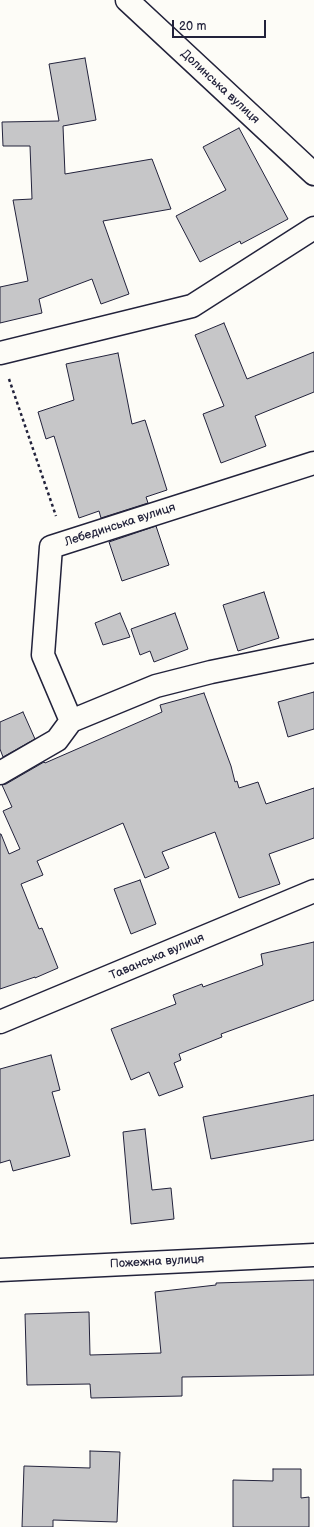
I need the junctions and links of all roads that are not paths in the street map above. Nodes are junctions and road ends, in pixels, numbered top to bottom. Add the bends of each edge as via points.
1 (127, 0) edge
2 (314, 174) edge
3 (314, 228) edge
4 (0, 353) edge
5 (314, 463) edge
6 (314, 651) edge
7 (71, 722) junction
8 (0, 773) edge
9 (314, 892) edge
10 (0, 1022) edge
11 (314, 1254) edge
12 (0, 1270) edge

1 - 2 street, Долинська вулиця
3 - 4 street via 192,306
5 - 7 street, Лебединська вулиця via 51,548 43,655
6 - 7 street via 156,686
7 - 8 street via 57,740
9 - 10 street, Таванська вулиця
11 - 12 street, Пожежна вулиця

